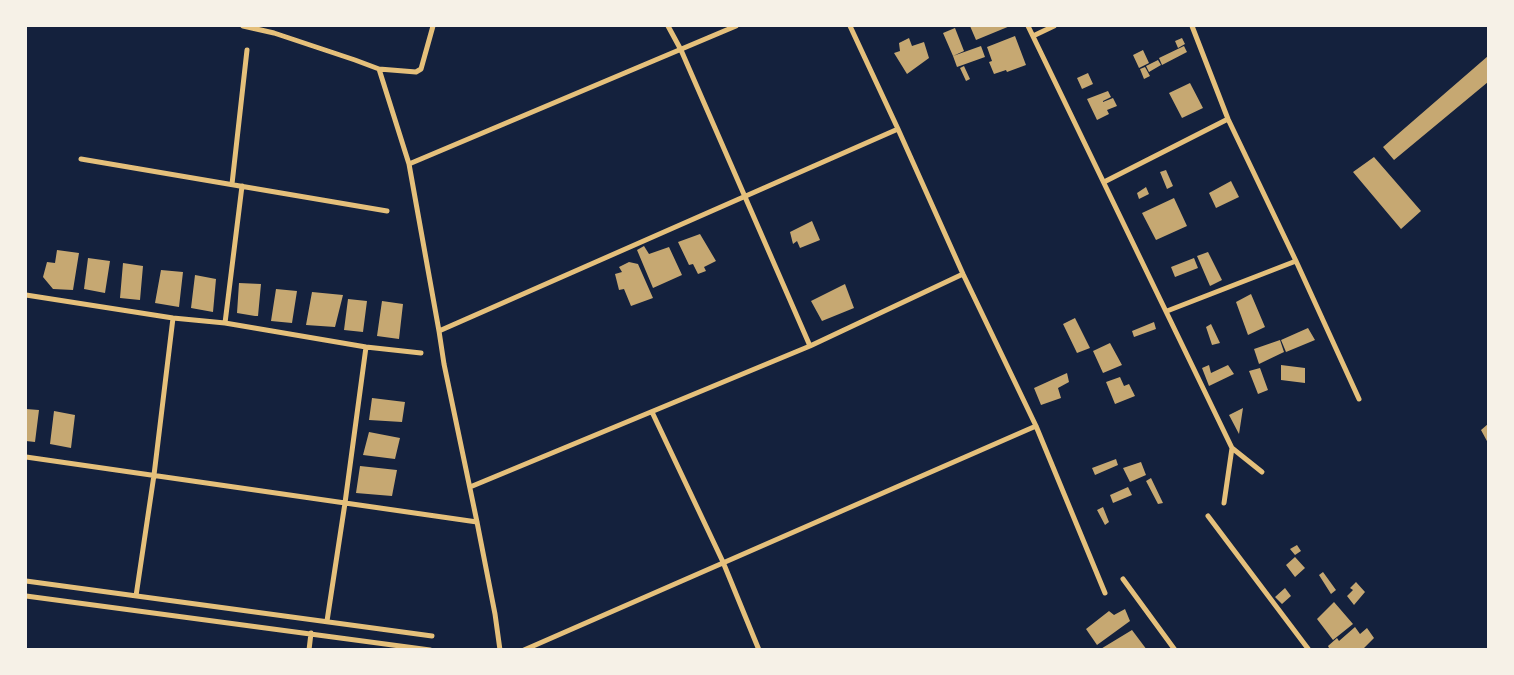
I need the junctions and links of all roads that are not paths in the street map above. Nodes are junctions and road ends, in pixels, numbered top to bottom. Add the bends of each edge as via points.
1 (243, 26) edge
2 (276, 26) edge
3 (433, 26) edge
4 (668, 26) edge
5 (736, 26) edge
6 (850, 26) edge
7 (1028, 26) edge
8 (1054, 26) edge
9 (1192, 26) edge
10 (274, 33) junction
11 (1033, 36) junction
12 (247, 50) dead end
13 (681, 50) junction
14 (379, 69) junction
15 (1228, 119) junction
16 (898, 129) junction
17 (81, 159) dead end
18 (410, 164) junction
19 (1104, 182) junction
20 (232, 184) junction
21 (242, 186) junction
22 (746, 197) junction
23 (387, 211) dead end
24 (1296, 261) junction
25 (963, 274) junction
26 (26, 295) edge
27 (1167, 311) junction
28 (173, 318) junction
29 (225, 323) junction
30 (439, 331) junction
31 (810, 346) junction
32 (366, 347) junction
33 (421, 353) dead end
34 (1359, 399) dead end
35 (652, 412) junction
36 (1036, 426) junction
37 (1232, 448) junction
38 (26, 457) edge
39 (1262, 472) dead end
40 (154, 475) junction
41 (470, 487) junction
42 (345, 503) junction
43 (1224, 503) dead end
44 (1208, 516) dead end
45 (477, 522) junction
46 (723, 562) junction
47 (1123, 579) dead end
48 (26, 581) edge
49 (1105, 592) dead end
50 (26, 596) edge
51 (136, 596) junction
52 (327, 621) junction
53 (311, 633) junction
54 (432, 636) dead end
55 (309, 650) edge
56 (430, 650) edge
57 (500, 650) edge
58 (524, 650) edge
59 (759, 650) edge
60 (1175, 650) edge
61 (1309, 650) edge

1 - 10 street
2 - 10 street
3 - 14 street via 421,69
4 - 13 street
5 - 13 street
6 - 16 street
7 - 11 street
8 - 11 street
9 - 15 street
10 - 14 street
11 - 19 street
12 - 20 street
13 - 18 street
13 - 22 street
14 - 18 street
15 - 19 street
15 - 24 street
16 - 22 street
16 - 25 street
17 - 20 street
18 - 30 street
19 - 27 street
20 - 21 street
21 - 23 street
21 - 29 street
22 - 30 street
22 - 31 street
24 - 27 street
24 - 34 street
25 - 31 street
25 - 36 street
26 - 28 street
27 - 37 street
28 - 29 street
28 - 40 street
29 - 32 street
30 - 41 street
31 - 35 street
32 - 33 street
32 - 42 street
35 - 41 street
35 - 46 street
36 - 46 street
36 - 49 street
37 - 39 street
37 - 43 street
38 - 40 street
40 - 42 street
40 - 51 street
41 - 45 street
42 - 45 street
42 - 52 street
44 - 61 street
45 - 57 street
46 - 58 street
46 - 59 street
47 - 60 street
48 - 51 street
50 - 53 street
51 - 52 street
52 - 54 street
53 - 55 street
53 - 56 street

